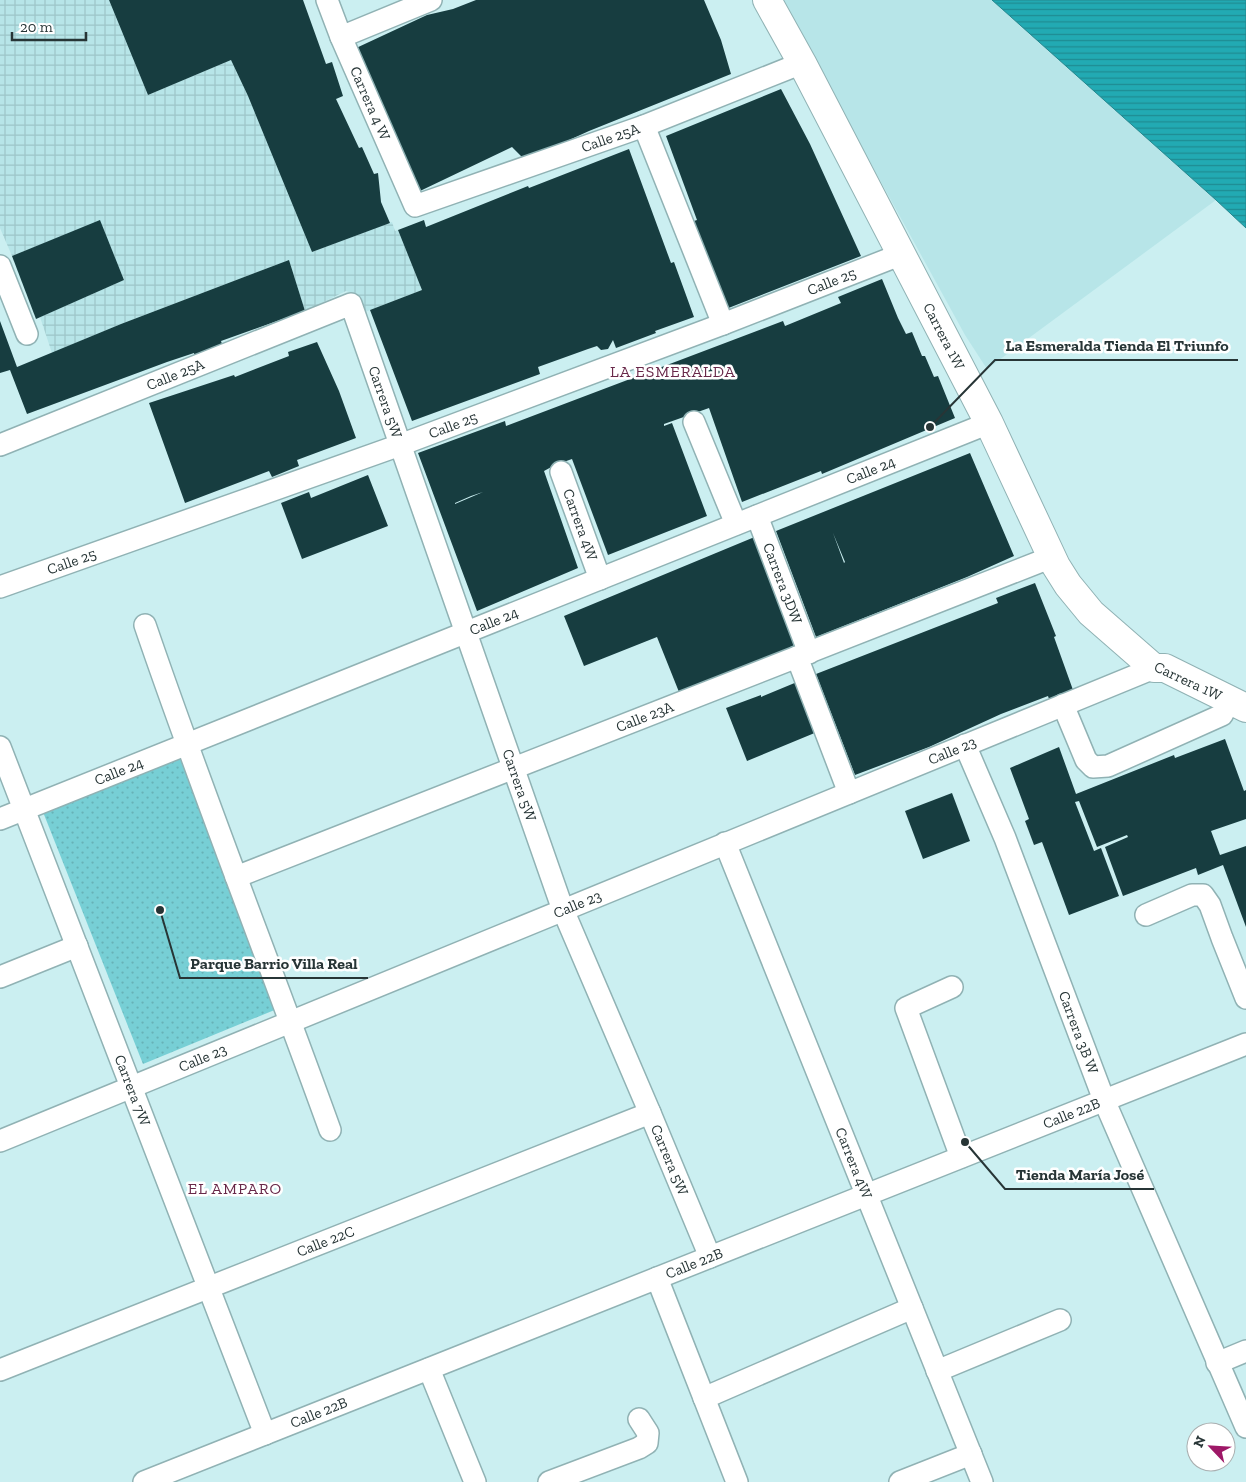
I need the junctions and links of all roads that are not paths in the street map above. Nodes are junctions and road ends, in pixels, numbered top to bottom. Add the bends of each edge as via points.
1 (327, 0) edge
2 (430, 0) edge
3 (767, 0) edge
4 (341, 38) junction
5 (802, 63) junction
6 (644, 126) junction
7 (415, 206) joint
8 (902, 254) junction
9 (0, 266) edge
10 (351, 304) joint
11 (723, 324) junction
12 (27, 334) dead end
13 (694, 422) dead end
14 (989, 423) junction
15 (0, 445) edge
16 (400, 445) junction
17 (561, 472) dead end
18 (757, 516) junction
19 (736, 524) junction
20 (1052, 558) junction
21 (600, 578) junction
22 (0, 587) edge
23 (145, 625) dead end
24 (466, 632) junction
25 (803, 655) junction
26 (1154, 668) junction
27 (1238, 704) edge
28 (1063, 705) junction
29 (186, 744) junction
30 (966, 745) junction
31 (0, 747) edge
32 (514, 768) junction
33 (849, 793) junction
34 (24, 810) junction
35 (0, 820) edge
36 (725, 844) junction
37 (236, 877) junction
38 (563, 910) junction
39 (1146, 914) dead end
40 (77, 946) junction
41 (0, 977) edge
42 (952, 987) dead end
43 (1246, 998) edge
44 (291, 1022) junction
45 (1246, 1044) edge
46 (132, 1087) junction
47 (1104, 1100) junction
48 (650, 1113) junction
49 (330, 1130) dead end
50 (0, 1141) edge
51 (961, 1157) junction
52 (866, 1195) junction
53 (710, 1257) junction
54 (657, 1278) junction
55 (209, 1287) junction
56 (912, 1308) junction
57 (1060, 1320) dead end
58 (1246, 1352) edge
59 (1217, 1363) junction
60 (429, 1369) junction
61 (0, 1370) edge
62 (937, 1371) junction
63 (704, 1398) junction
64 (639, 1419) dead end
65 (1246, 1427) edge
66 (265, 1434) junction
67 (971, 1454) junction
68 (144, 1482) edge
69 (475, 1482) edge
70 (549, 1482) edge
71 (737, 1482) edge
72 (900, 1482) edge
73 (982, 1482) edge

1 - 4 street, Carrera 4 W
2 - 4 street
3 - 5 street, Carrera 1W
4 - 7 street, Carrera 4 W
5 - 6 street, Calle 25A
5 - 8 street, Carrera 1W
6 - 7 street, Calle 25A
6 - 11 street
8 - 11 street, Calle 25
8 - 14 street, Carrera 1W
9 - 12 street
10 - 15 street, Calle 25A
10 - 16 street, Carrera 5W
11 - 16 street, Calle 25
13 - 19 street
14 - 18 street, Calle 24
14 - 20 street, Carrera 1W
16 - 22 street, Calle 25
16 - 24 street, Carrera 5W
17 - 21 street, Carrera 4W
18 - 19 street, Calle 24
18 - 25 street, Carrera 3DW
19 - 21 street, Calle 24
20 - 25 street, Calle 23A
20 - 26 street, Carrera 1W via 1068,585 1091,613
21 - 24 street, Calle 24
23 - 29 street
24 - 29 street, Calle 24
24 - 32 street, Carrera 5W
25 - 32 street, Calle 23A
25 - 33 street, Carrera 3DW
26 - 27 street, Carrera 1W via 1165,668
26 - 28 street, Calle 23
27 - 28 street via 1108,766 1094,767 1086,760
28 - 30 street, Calle 23
29 - 34 street, Calle 24
29 - 37 street
30 - 33 street, Calle 23
30 - 47 street, Carrera 3B W via 1005,838
31 - 34 street, Carrera 7W
32 - 37 street, Calle 23A
32 - 38 street, Carrera 5W
33 - 36 street, Calle 23
34 - 35 street, Calle 24
34 - 40 street, Carrera 7W
36 - 38 street, Calle 23
36 - 52 street, Carrera 4W
37 - 44 street
38 - 44 street, Calle 23
38 - 48 street, Carrera 5W
39 - 43 street via 1192,895 1204,895
40 - 41 street
40 - 46 street, Carrera 7W
42 - 51 street via 906,1008
44 - 46 street, Calle 23
44 - 49 street
45 - 47 street, Calle 22B
46 - 50 street, Calle 23
46 - 55 street, Carrera 7W
47 - 51 street, Calle 22B
47 - 59 street, Carrera 3B W
48 - 53 street, Carrera 5W
48 - 55 street, Calle 22C
51 - 52 street, Calle 22B
52 - 53 street, Calle 22B
52 - 56 street, Carrera 4W
53 - 54 street, Calle 22B
54 - 60 street, Calle 22B
54 - 63 street
55 - 61 street, Calle 22C
55 - 66 street, Carrera 7W
56 - 62 street, Carrera 4W
56 - 63 street
57 - 62 street
58 - 59 street
59 - 65 street, Carrera 3B W
60 - 66 street, Calle 22B
60 - 69 street
62 - 67 street, Carrera 4W
63 - 71 street
64 - 70 street via 648,1434 647,1443
66 - 68 street, Calle 22B
67 - 72 street
67 - 73 street, Carrera 4W

